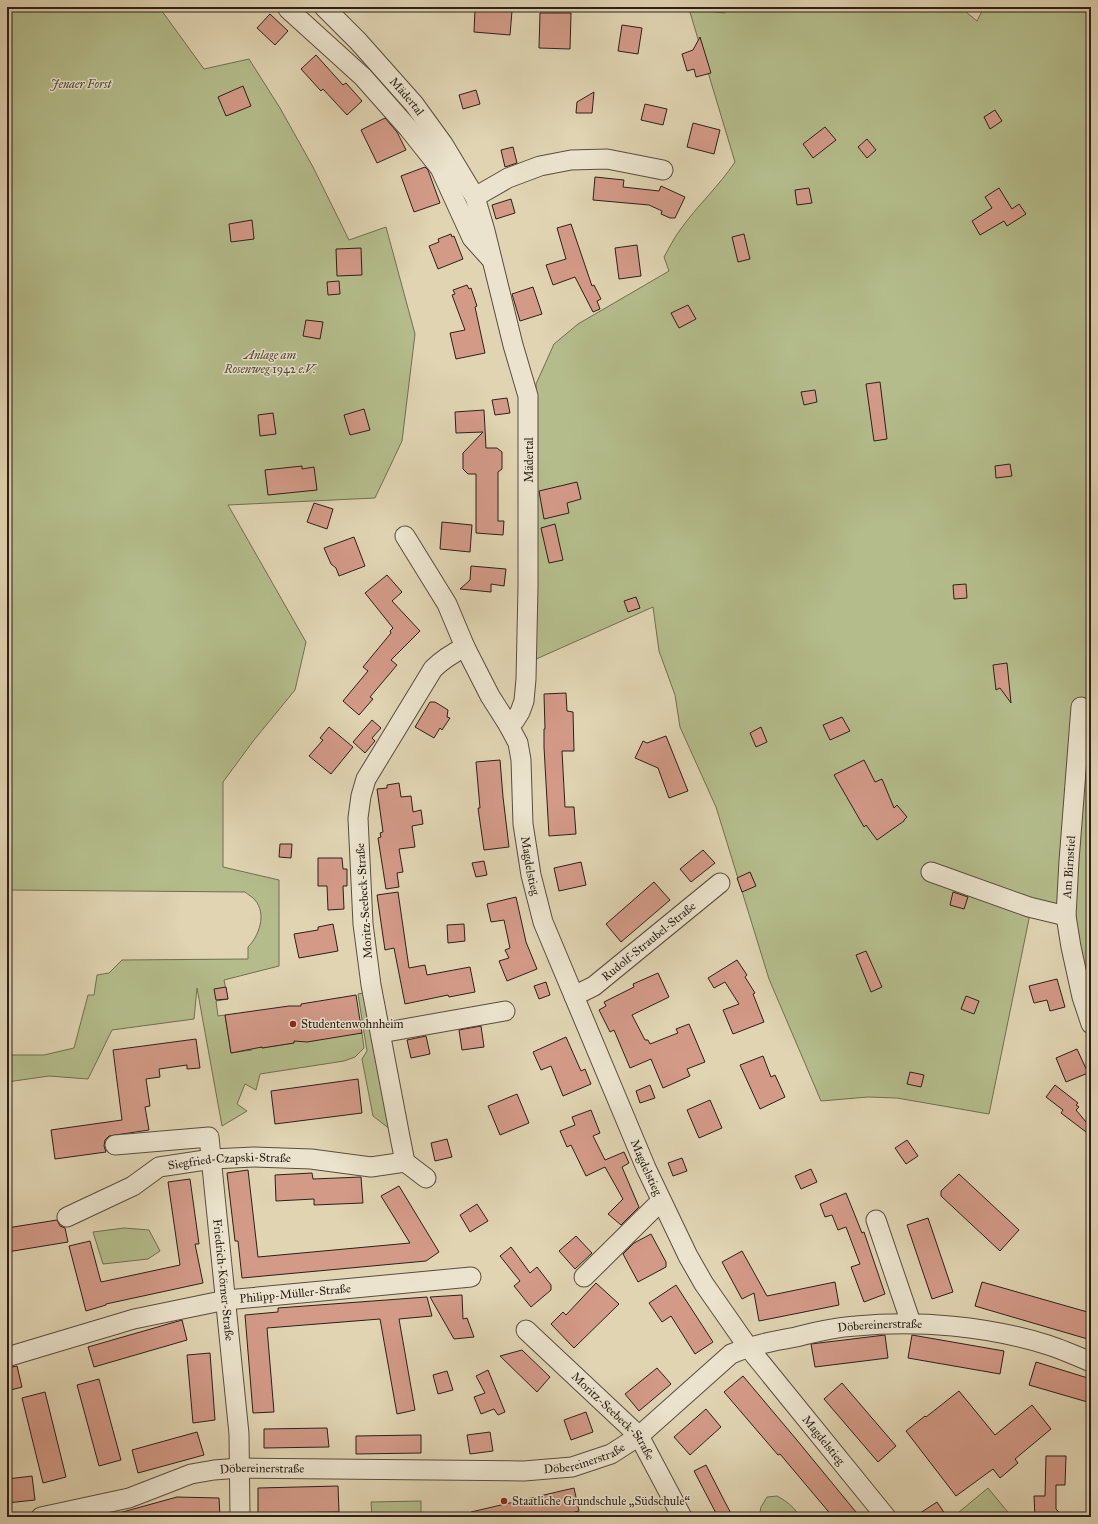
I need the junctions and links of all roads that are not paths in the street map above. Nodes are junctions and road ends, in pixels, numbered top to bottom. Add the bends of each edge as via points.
1 (324, 7) edge
2 (288, 9) dead end
3 (398, 115) junction
4 (430, 124) junction
5 (663, 170) dead end
6 (475, 197) junction
7 (491, 259) junction
8 (405, 536) dead end
9 (465, 647) junction
10 (1080, 708) dead end
11 (510, 726) junction
12 (931, 872) dead end
13 (720, 883) dead end
14 (1066, 916) junction
15 (574, 996) junction
16 (505, 1011) dead end
17 (1091, 1024) edge
18 (381, 1033) junction
19 (115, 1144) dead end
20 (212, 1159) junction
21 (405, 1162) junction
22 (426, 1178) dead end
23 (661, 1201) junction
24 (67, 1217) dead end
25 (876, 1220) dead end
26 (471, 1277) dead end
27 (584, 1277) dead end
28 (226, 1300) junction
29 (911, 1323) junction
30 (526, 1330) dead end
31 (748, 1347) junction
32 (7, 1357) edge
33 (1091, 1362) edge
34 (639, 1436) junction
35 (240, 1468) junction
36 (41, 1517) edge
37 (240, 1517) edge
38 (682, 1517) edge
39 (886, 1517) edge

1 - 4 street, Mädertal via 358,41
2 - 3 street via 363,76
3 - 4 street
3 - 7 street via 440,168 472,238
4 - 6 street, Mädertal
5 - 6 street via 607,158 571,160 540,166 508,178
6 - 7 street, Mädertal
7 - 11 street, Mädertal via 528,396 526,679 524,701
8 - 9 street, Magdelstieg via 447,604
9 - 11 street, Magdelstieg via 490,696
9 - 18 street, Moritz-Seebeck-Straße via 442,660 433,669 366,780 360,796 358,818 363,924 371,985
10 - 14 street, Am Birnstiel
11 - 15 street, Magdelstieg via 518,743 521,760 523,824 531,875 543,922
12 - 14 street via 1028,907
13 - 15 street, Rudolf-Straubel-Straße via 594,986
14 - 17 street, Am Birnstiel via 1071,947
15 - 23 street, Magdelstieg
16 - 18 street
18 - 21 street, Moritz-Seebeck-Straße
19 - 20 street, Friedrich-Körner-Straße via 209,1137
20 - 21 street, Siegfried-Czapski-Straße via 311,1159 371,1167
20 - 24 street, Siegfried-Czapski-Straße via 159,1167 133,1186
20 - 28 street, Friedrich-Körner-Straße
21 - 22 street
23 - 27 street, Magdelstieg
23 - 31 street, Magdelstieg via 704,1284
25 - 29 street
26 - 28 street, Philipp-Müller-Straße
28 - 32 street, Philipp-Müller-Straße via 134,1319
28 - 35 street, Friedrich-Körner-Straße
29 - 31 street, Döbereinerstraße via 823,1330
29 - 33 street, Döbereinerstraße via 1005,1334 1049,1345
30 - 34 street, Moritz-Seebeck-Straße
31 - 34 street, Döbereinerstraße via 731,1354
31 - 39 street, Magdelstieg
34 - 35 street, Döbereinerstraße via 611,1454 572,1467 524,1471
34 - 38 street, Moritz-Seebeck-Straße
35 - 36 street, Döbereinerstraße via 191,1474 129,1498
35 - 37 street, Friedrich-Körner-Straße

